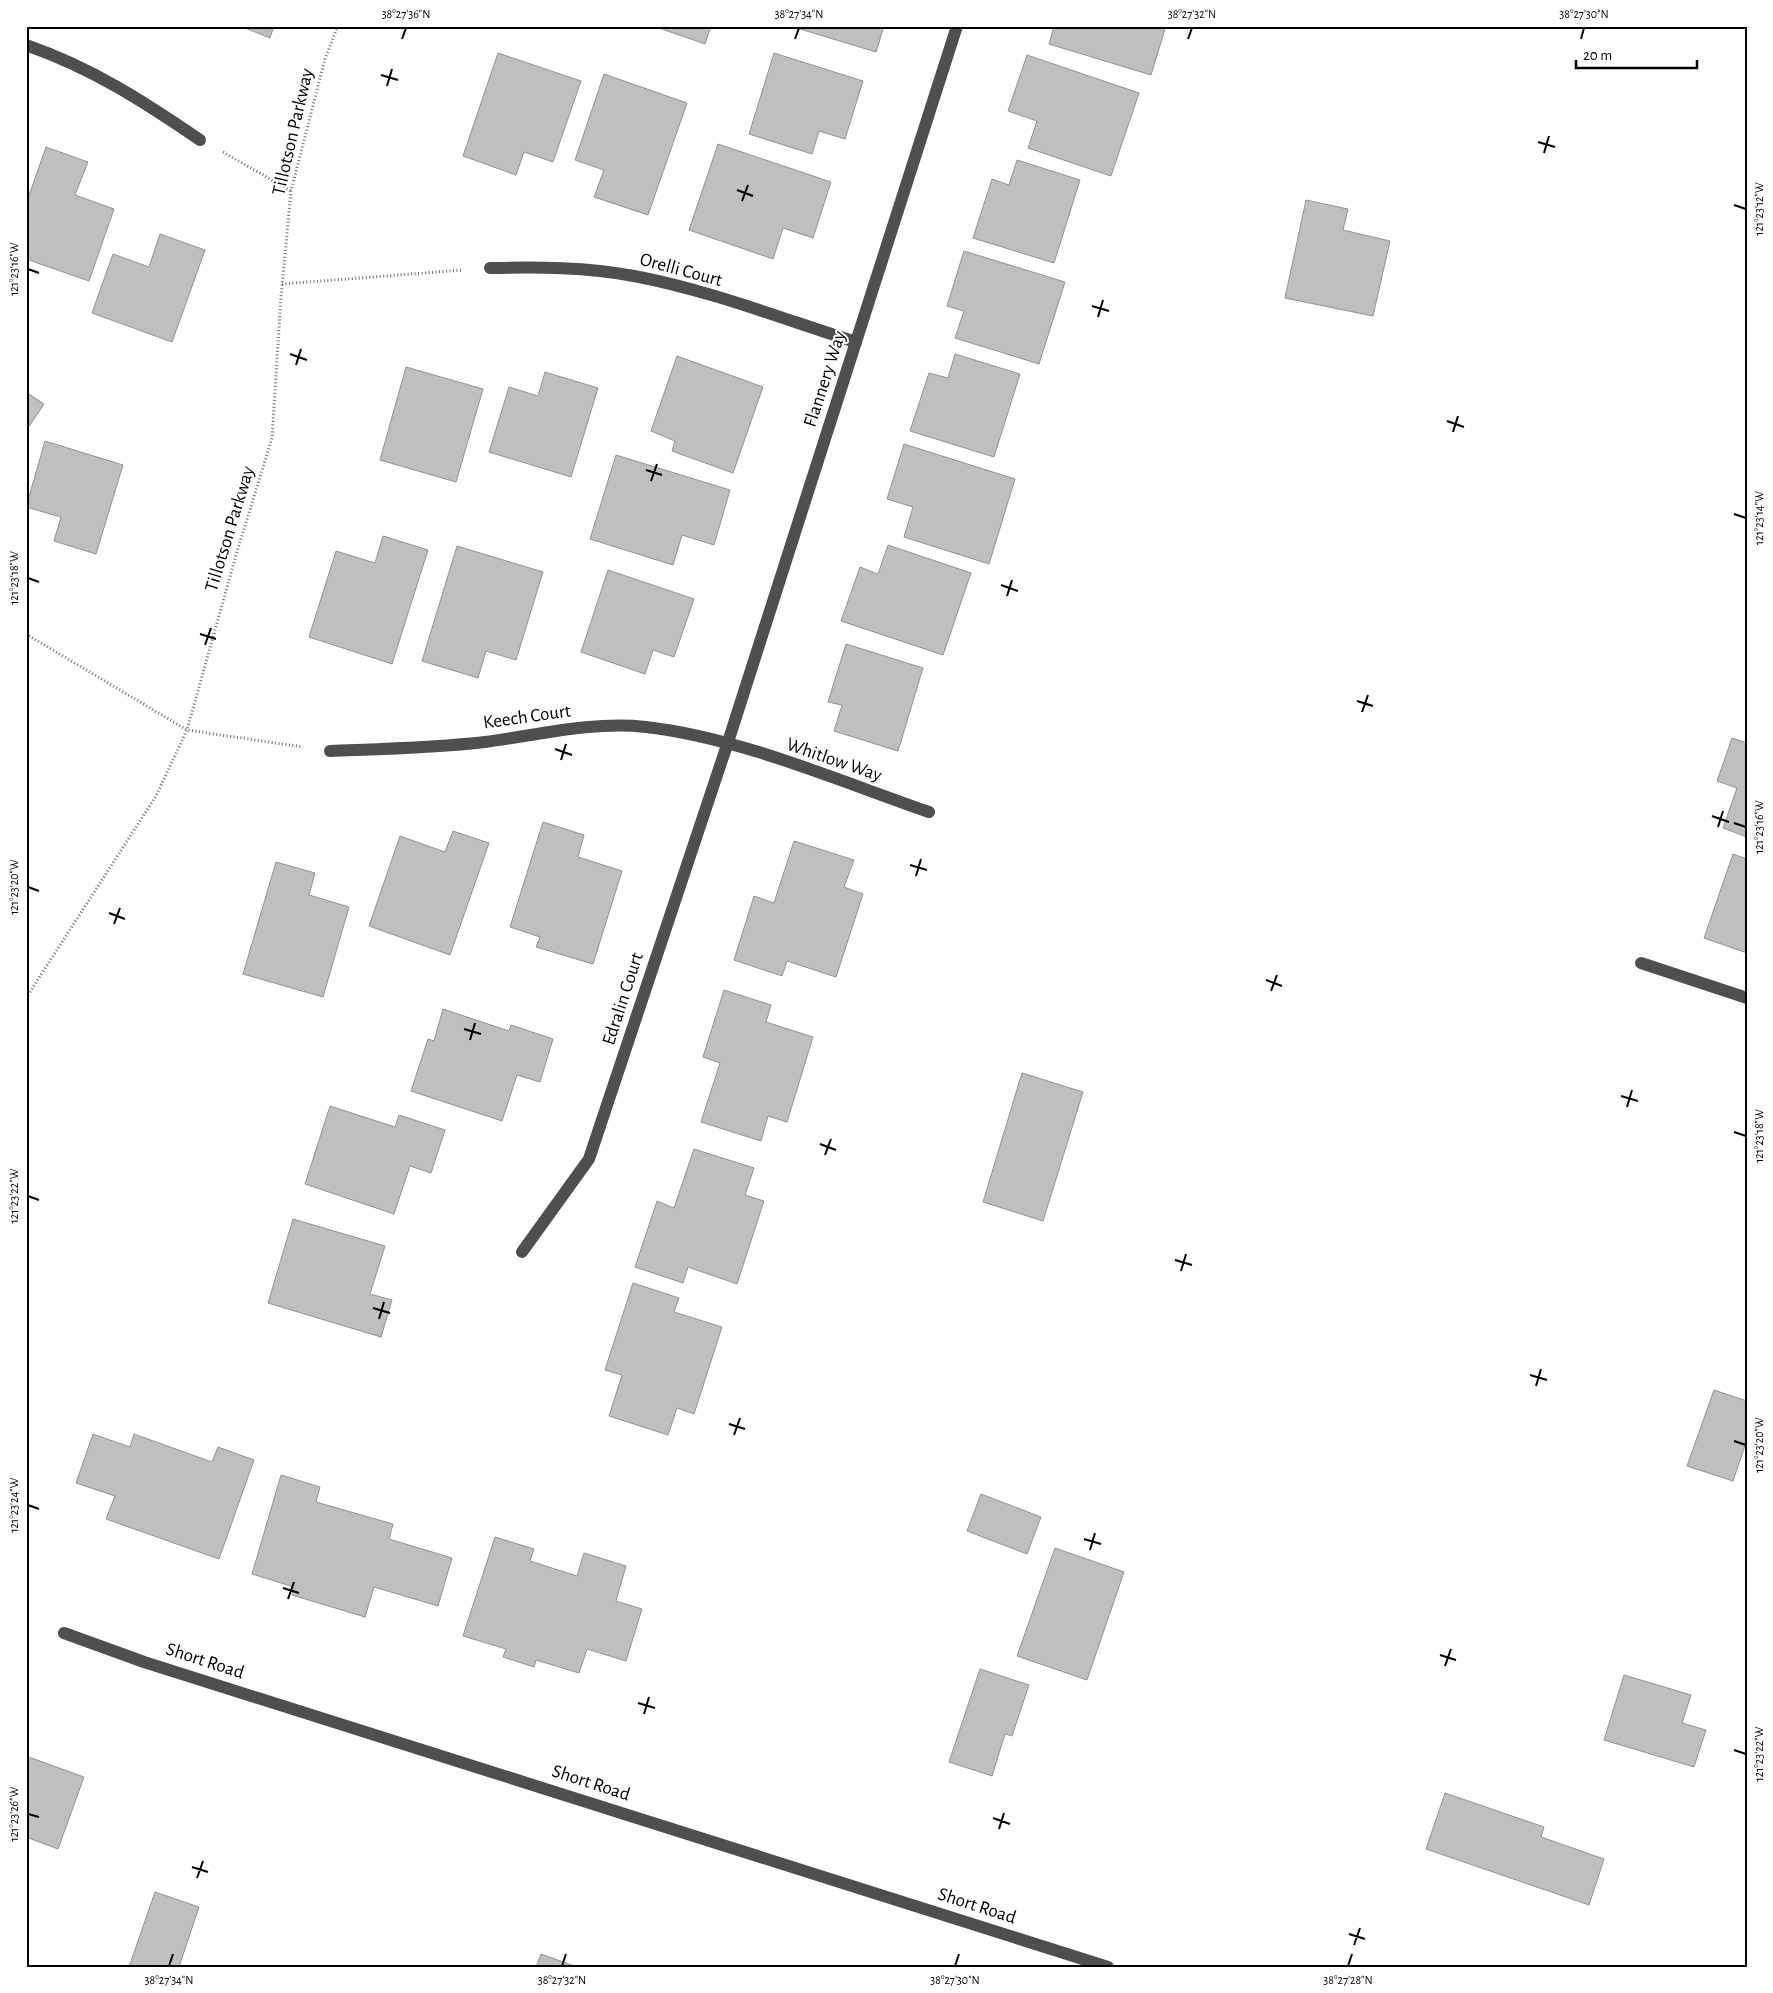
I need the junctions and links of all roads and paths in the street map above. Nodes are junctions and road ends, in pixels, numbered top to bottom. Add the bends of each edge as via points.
1 (338, 26) edge
2 (957, 26) edge
3 (26, 45) edge
4 (200, 140) joint
5 (291, 191) junction
6 (490, 268) joint
7 (282, 284) junction
8 (856, 342) junction
9 (26, 634) edge
10 (188, 730) junction
11 (728, 742) junction
12 (330, 752) joint
13 (929, 812) dead end
14 (1641, 963) dead end
15 (26, 998) edge
16 (1747, 998) edge
17 (522, 1252) dead end
18 (64, 1633) dead end
19 (1108, 1967) edge

1 - 5 path, Tillotson Parkway via 325,59
2 - 8 street, Flannery Way
3 - 4 street via 61,57 138,97
4 - 5 path
5 - 7 path, Tillotson Parkway
6 - 7 path
6 - 8 street, Orelli Court via 541,267 633,276 680,286
7 - 10 path, Tillotson Parkway via 272,438
8 - 11 street, Flannery Way
9 - 10 path
10 - 12 path
10 - 15 path, Tillotson Parkway via 156,796
11 - 12 street, Keech Court via 646,727 601,726 469,744
11 - 13 street, Whitlow Way
11 - 17 street, Edralin Court via 589,1159
14 - 16 street
18 - 19 street, Short Road via 154,1665

